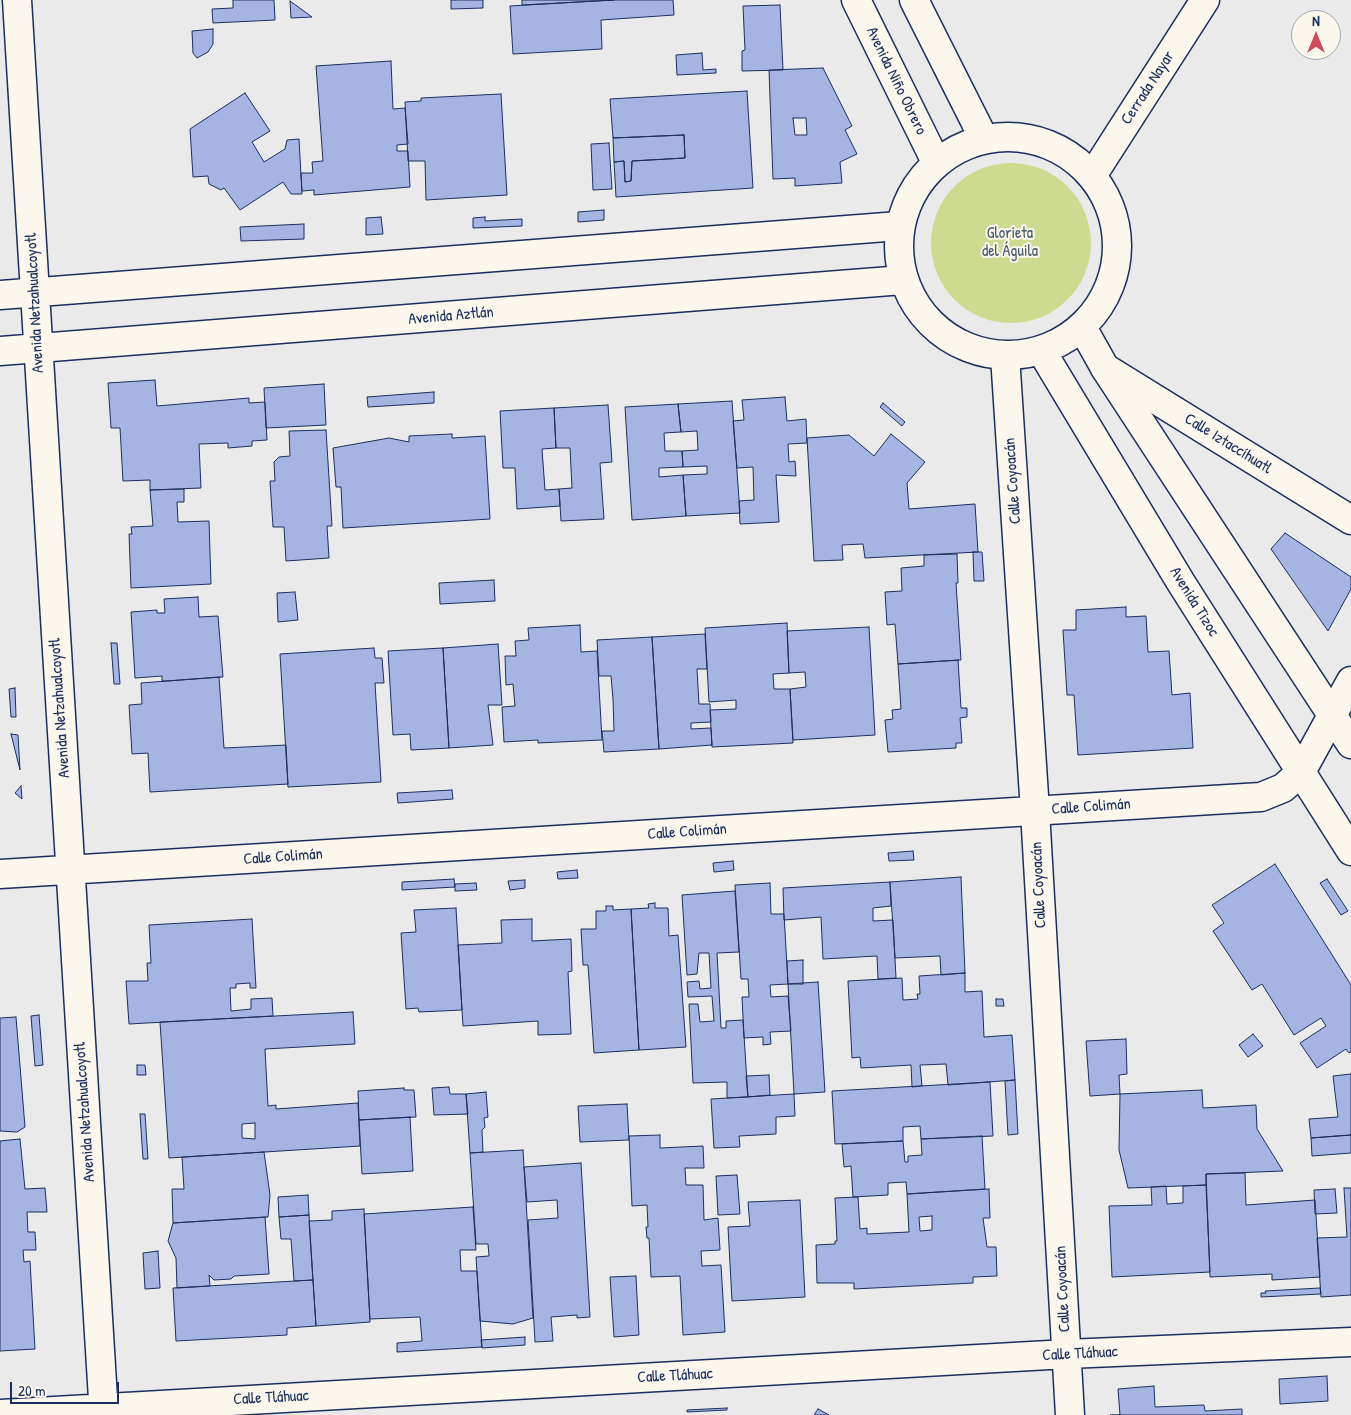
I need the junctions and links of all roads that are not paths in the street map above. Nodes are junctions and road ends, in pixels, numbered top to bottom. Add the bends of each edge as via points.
1 (18, 0) edge
2 (856, 0) edge
3 (914, 0) edge
4 (1205, 0) edge
5 (984, 139) junction
6 (936, 162) junction
7 (1092, 176) junction
8 (899, 226) junction
9 (903, 280) junction
10 (34, 293) junction
11 (0, 295) edge
12 (1082, 327) junction
13 (38, 349) junction
14 (1040, 350) junction
15 (0, 351) edge
16 (1005, 356) junction
17 (1104, 368) junction
18 (1351, 520) edge
19 (1351, 681) edge
20 (1332, 715) junction
21 (1351, 744) edge
22 (1301, 772) junction
23 (1035, 811) junction
24 (1351, 851) edge
25 (70, 870) junction
26 (0, 874) edge
27 (1351, 1342) edge
28 (1067, 1354) junction
29 (104, 1411) edge
30 (0, 1414) edge
31 (1070, 1415) edge

1 - 10 street, Avenida Netzahualcoyotl
2 - 6 street, Avenida Niño Obrero
3 - 5 street
4 - 7 street, Cerrada Nayar
5 - 6 street via 958,148
5 - 7 street via 1008,136 1039,141 1074,159
6 - 8 street via 919,180
7 - 12 street via 1105,195 1118,241 1116,265 1109,288 1098,309
8 - 9 street via 897,244
8 - 10 street
9 - 13 street, Avenida Aztlán
9 - 16 street via 915,304 939,331 953,341 978,351
10 - 11 street
10 - 13 street, Avenida Netzahualcoyotl
12 - 14 street via 1063,341
12 - 17 street
13 - 15 street, Avenida Aztlán
13 - 25 street, Avenida Netzahualcoyotl
14 - 16 street
14 - 22 street, Avenida Tizoc
16 - 23 street, Calle Coyoacán
17 - 18 street, Calle Iztaccíhuatl
17 - 20 street
19 - 20 street, Calle Colimán
20 - 21 street
20 - 22 street, Calle Colimán
22 - 23 street, Calle Colimán via 1282,788 1261,797
22 - 24 street, Avenida Tizoc
23 - 25 street, Calle Colimán
23 - 28 street, Calle Coyoacán
25 - 26 street, Calle Colimán
25 - 29 street, Avenida Netzahualcoyotl
27 - 28 street, Calle Tláhuac
28 - 29 street, Calle Tláhuac
28 - 31 street, Calle Coyoacán
29 - 30 street, Calle Tláhuac

